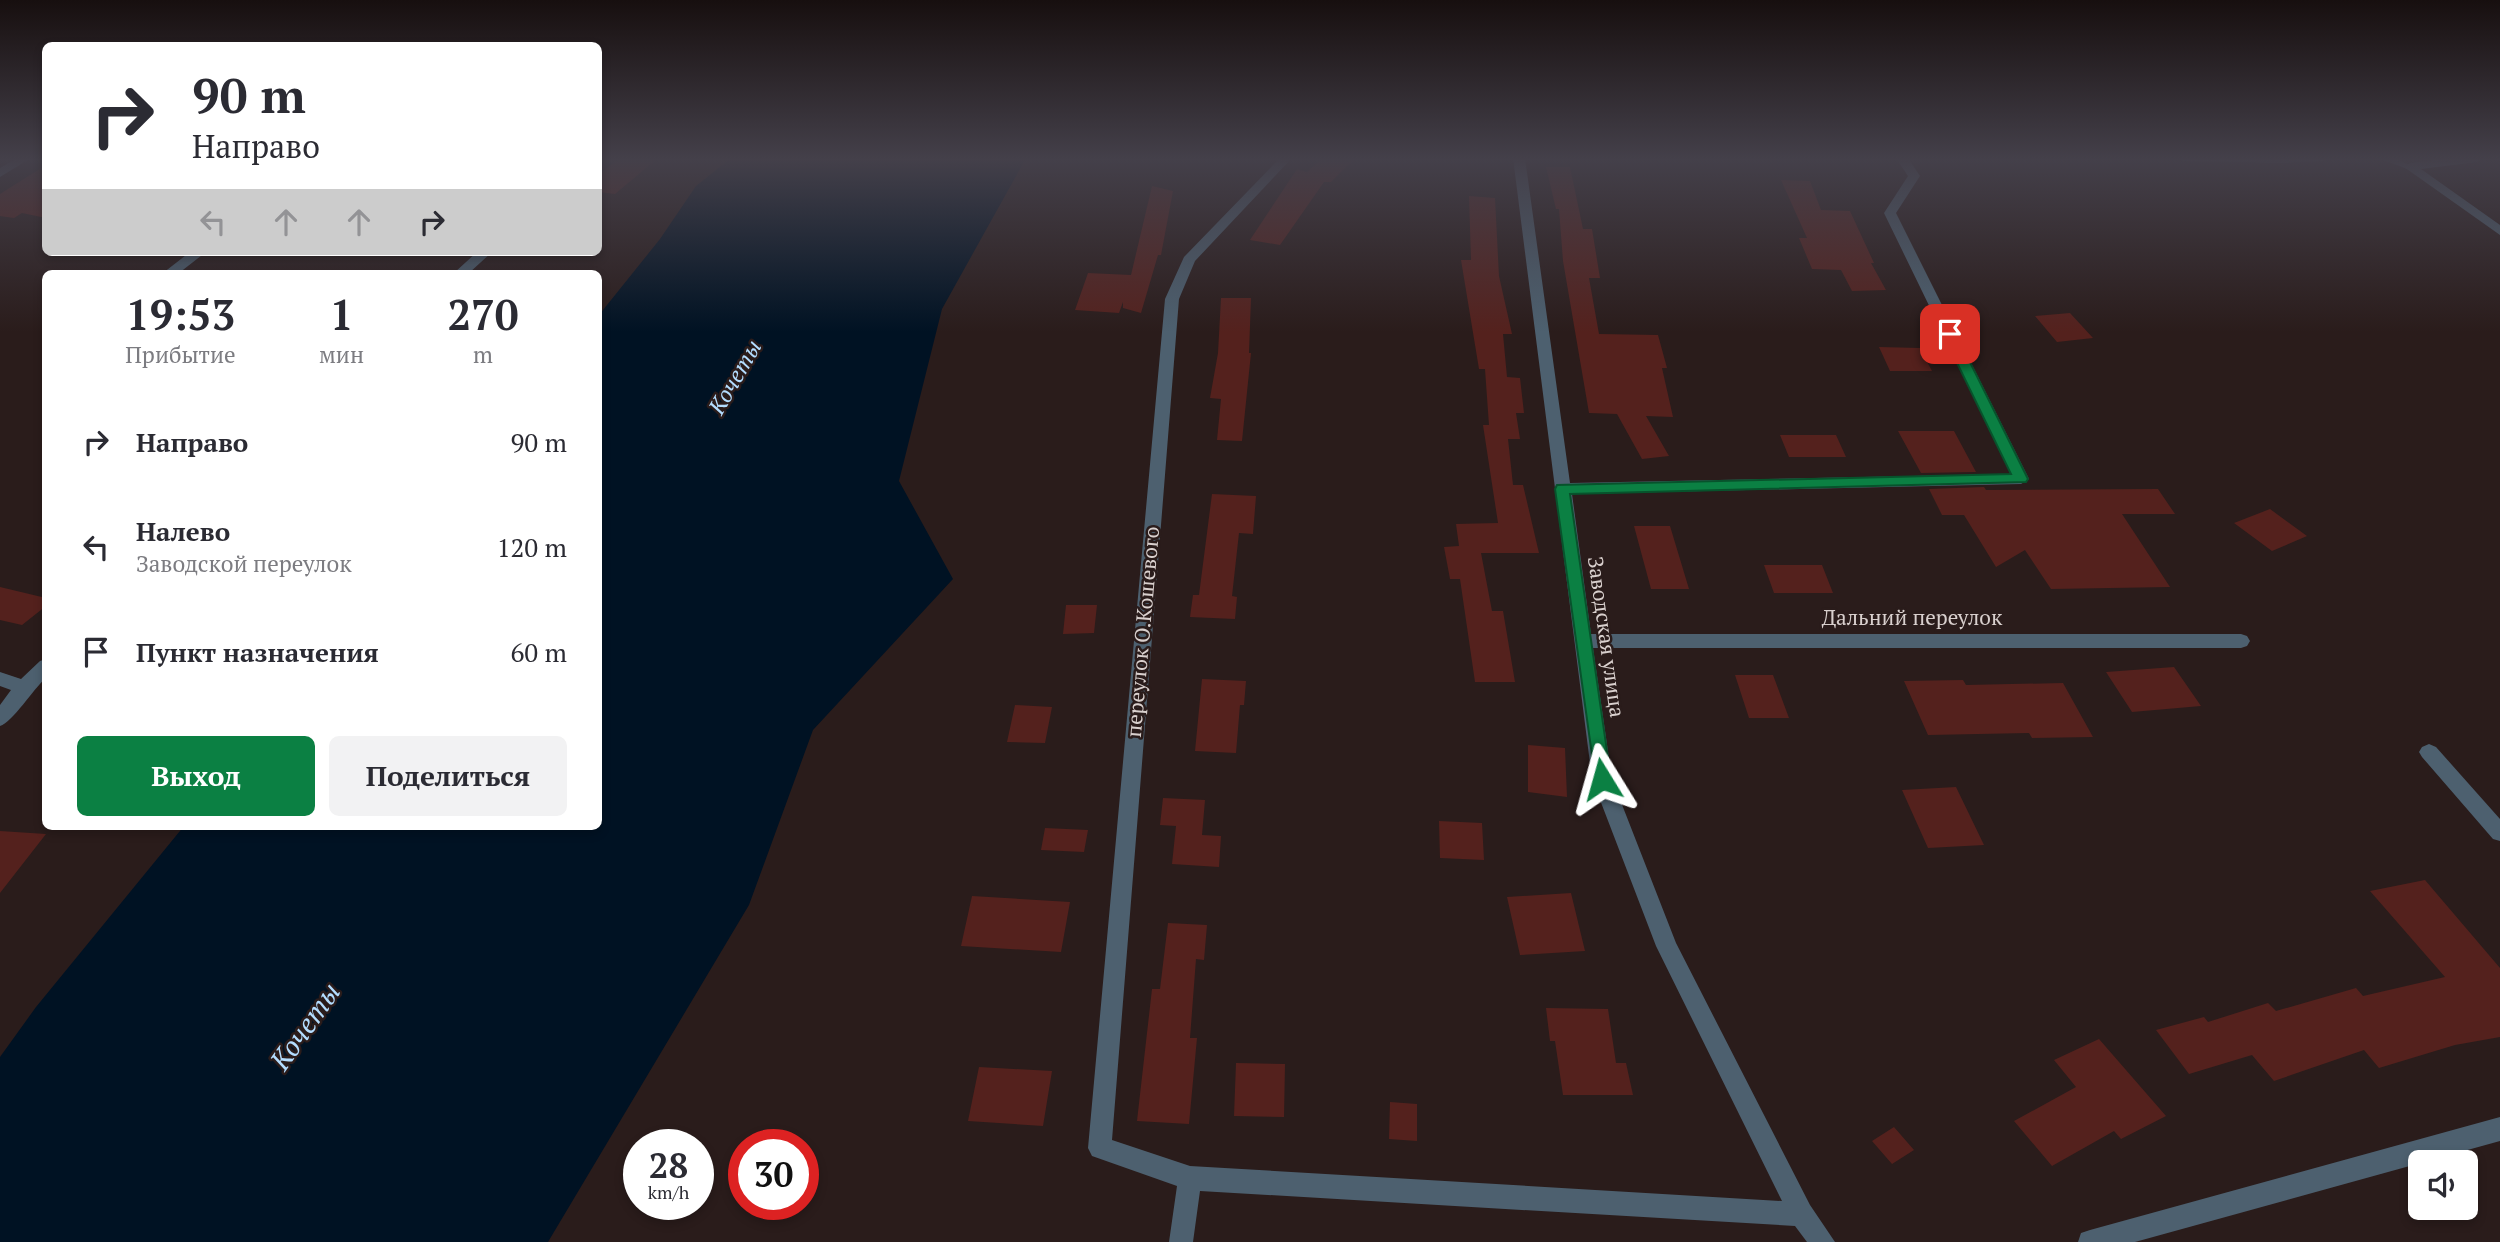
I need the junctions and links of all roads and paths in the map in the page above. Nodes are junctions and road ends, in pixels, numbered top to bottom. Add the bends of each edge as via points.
1 (1231, 216) edge
2 (1527, 216) edge
3 (1891, 216) edge
4 (2479, 216) edge
5 (2500, 231) edge
6 (193, 256) edge
7 (480, 256) edge
8 (174, 270) edge
9 (464, 270) edge
10 (1562, 489) junction
11 (1583, 641) junction
12 (2241, 641) dead end
13 (42, 670) edge
14 (0, 679) edge
15 (24, 687) junction
16 (0, 719) edge
17 (2429, 752) dead end
18 (2500, 833) edge
19 (2500, 1129) edge
20 (1190, 1178) junction
21 (1801, 1214) junction
22 (1181, 1242) edge
23 (1823, 1242) edge
24 (2090, 1242) edge

1 - 20 street, переулок О.Кошевого via 1189,260 1172,299 1100,1148
2 - 10 street, Заводская улица
3 - 10 street via 2021,479
4 - 5 street
6 - 8 street
7 - 9 street
10 - 11 street, Заводская улица
11 - 12 street, Дальний переулок
11 - 21 street, Заводская улица via 1602,779 1667,946
13 - 15 street
14 - 15 street
15 - 16 street
17 - 18 street
19 - 24 street
20 - 21 street
20 - 22 street
21 - 23 street, Заводская улица

